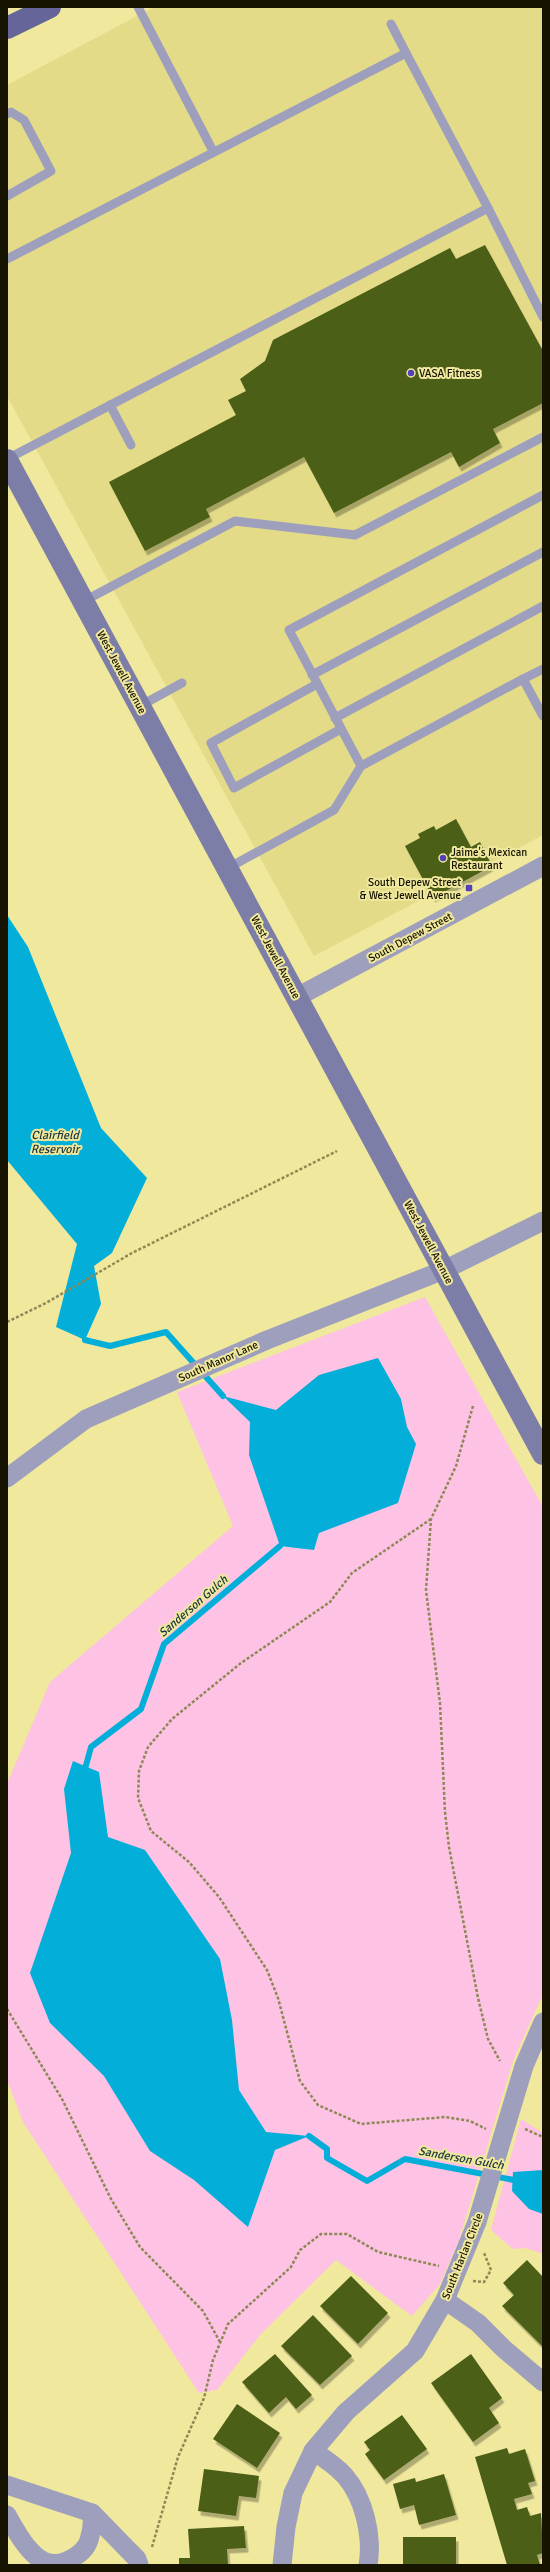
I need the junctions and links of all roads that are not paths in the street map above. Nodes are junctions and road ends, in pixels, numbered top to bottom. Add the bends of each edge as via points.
1 (50, 7) edge
2 (138, 7) edge
3 (391, 24) dead end
4 (7, 28) edge
5 (406, 53) junction
6 (7, 114) edge
7 (213, 151) junction
8 (7, 196) edge
9 (488, 208) junction
10 (7, 259) edge
11 (543, 317) edge
12 (110, 406) junction
13 (543, 437) edge
14 (131, 445) dead end
15 (7, 460) edge
16 (543, 495) edge
17 (543, 552) edge
18 (84, 601) junction
19 (543, 606) edge
20 (543, 669) edge
21 (312, 675) junction
22 (523, 679) junction
23 (182, 683) dead end
24 (317, 684) junction
25 (140, 706) junction
26 (543, 716) edge
27 (335, 718) junction
28 (341, 729) junction
29 (360, 766) junction
30 (543, 866) edge
31 (228, 868) junction
32 (297, 997) junction
33 (543, 1222) edge
34 (444, 1270) junction
35 (543, 1454) edge
36 (7, 1478) edge
37 (543, 2022) edge
38 (539, 2044) edge
39 (445, 2300) junction
40 (543, 2382) edge
41 (314, 2451) junction
42 (7, 2485) edge
43 (92, 2513) junction
44 (7, 2515) edge
45 (138, 2562) edge
46 (282, 2565) edge
47 (368, 2565) edge

1 - 4 main road
2 - 7 lane
3 - 5 lane
5 - 7 lane
5 - 9 lane
6 - 8 lane via 10,112 24,120 51,172
7 - 10 lane
9 - 11 lane
9 - 12 lane
12 - 14 lane
12 - 15 lane
13 - 18 lane via 355,535 235,521
15 - 18 main road, West Jewell Avenue
16 - 21 lane via 289,630
17 - 21 lane
18 - 25 main road, West Jewell Avenue
19 - 27 lane
20 - 22 lane
21 - 24 lane
22 - 26 lane
22 - 29 lane
23 - 25 lane
24 - 27 lane
24 - 28 lane via 211,743 234,788
25 - 31 main road, West Jewell Avenue
27 - 28 lane
28 - 29 lane
29 - 31 lane via 334,810
30 - 32 street, South Depew Street
31 - 32 main road, West Jewell Avenue
32 - 34 main road, West Jewell Avenue
33 - 34 street, South Manor Lane
34 - 35 main road, West Jewell Avenue
34 - 36 street, South Manor Lane via 249,1348 86,1419
37 - 38 street, South Harlan Circle
38 - 39 street, South Harlan Circle via 524,2066 477,2222
39 - 40 street via 478,2323
39 - 41 street, South Harlan Circle via 415,2351 346,2412
41 - 46 street, South Harlan Circle via 293,2493
41 - 47 street via 345,2476 356,2494 367,2523 371,2548
42 - 43 street
43 - 44 street via 93,2524 89,2542 65,2562 53,2565 43,2561 32,2551
43 - 45 street

